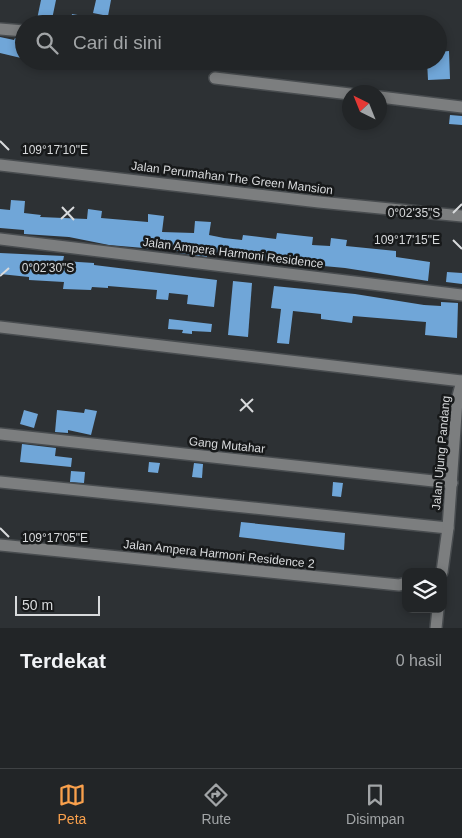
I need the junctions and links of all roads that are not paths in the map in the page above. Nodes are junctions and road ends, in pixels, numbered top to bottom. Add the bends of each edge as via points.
1 (0, 29) edge
2 (15, 31) edge
3 (215, 78) dead end
4 (342, 93) edge
5 (387, 98) edge
6 (462, 107) edge
7 (0, 165) edge
8 (462, 216) edge
9 (0, 239) edge
10 (462, 295) edge
11 (0, 327) edge
12 (462, 381) edge
13 (0, 434) edge
14 (0, 482) edge
15 (452, 483) junction
16 (448, 528) junction
17 (0, 545) edge
18 (443, 568) edge
19 (402, 584) edge
20 (438, 613) edge
21 (436, 628) edge

1 - 2 street
3 - 4 street
5 - 6 street
7 - 8 street, Jalan Perumahan The Green Mansion
9 - 10 street, Jalan Ampera Harmoni Residence
11 - 12 street
12 - 15 street, Jalan Ujung Pandang
13 - 15 street, Gang Mutahar
14 - 16 street
15 - 16 street, Jalan Ujung Pandang
16 - 18 street, Jalan Ujung Pandang
17 - 19 street, Jalan Ampera Harmoni Residence 2
20 - 21 street

